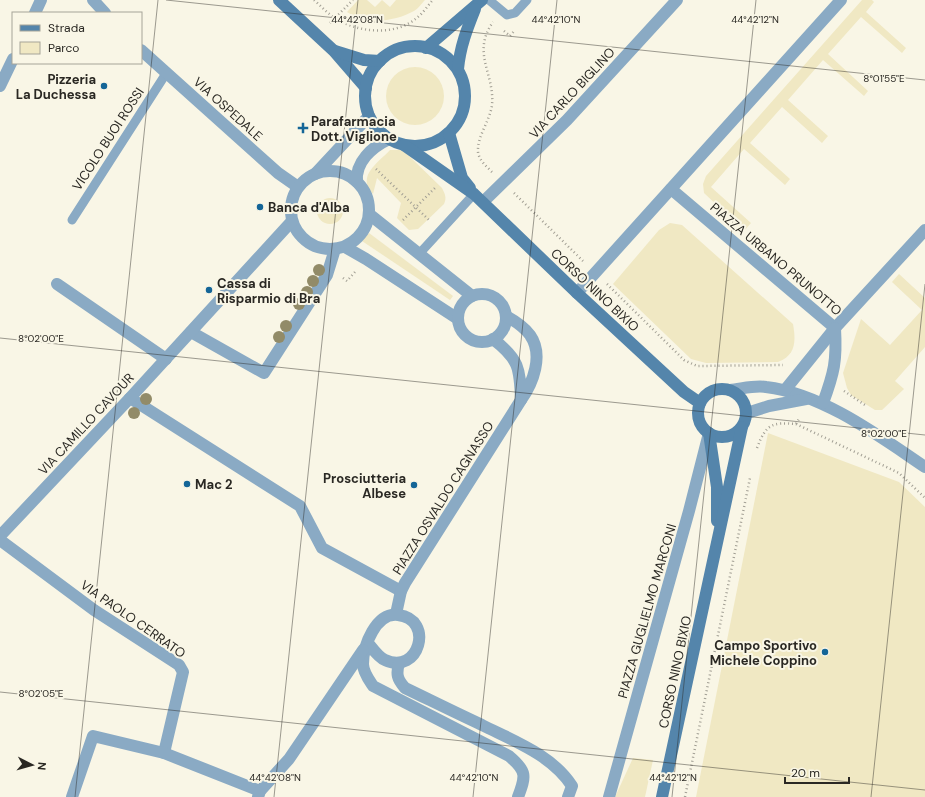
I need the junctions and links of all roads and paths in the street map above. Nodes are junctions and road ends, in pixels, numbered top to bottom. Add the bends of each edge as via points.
1 (41, 0) edge
2 (93, 0) edge
3 (279, 0) edge
4 (314, 0) edge
5 (354, 0) edge
6 (432, 0) edge
7 (489, 0) edge
8 (527, 0) edge
9 (677, 0) edge
10 (841, 0) edge
11 (479, 3) edge
12 (35, 12) edge
13 (104, 12) edge
14 (335, 18) junction
15 (318, 36) junction
16 (426, 48) junction
17 (142, 51) edge
18 (334, 51) junction
19 (12, 61) edge
20 (380, 61) junction
21 (458, 69) junction
22 (167, 72) junction
23 (0, 86) edge
24 (366, 88) junction
25 (369, 116) junction
26 (449, 133) junction
27 (389, 139) junction
28 (404, 145) junction
29 (365, 158) junction
30 (315, 174) junction
31 (357, 182) junction
32 (298, 187) junction
33 (671, 189) junction
34 (474, 194) junction
35 (484, 202) junction
36 (369, 214) junction
37 (72, 220) dead end
38 (429, 220) dead end
39 (292, 221) junction
40 (925, 230) edge
41 (340, 248) junction
42 (419, 254) junction
43 (595, 272) junction
44 (57, 284) dead end
45 (577, 293) junction
46 (472, 296) junction
47 (506, 316) junction
48 (458, 319) junction
49 (836, 328) junction
50 (192, 332) junction
51 (493, 339) junction
52 (166, 359) junction
53 (801, 369) junction
54 (831, 381) junction
55 (730, 390) junction
56 (785, 390) junction
57 (130, 398) junction
58 (808, 399) junction
59 (522, 400) junction
60 (700, 403) junction
61 (822, 403) junction
62 (867, 407) dead end
63 (747, 413) junction
64 (796, 424) junction
65 (742, 427) junction
66 (709, 433) junction
67 (755, 453) dead end
68 (925, 467) edge
69 (752, 471) dead end
70 (925, 498) edge
71 (0, 536) edge
72 (0, 540) edge
73 (716, 552) junction
74 (401, 591) junction
75 (396, 614) junction
76 (368, 643) junction
77 (399, 662) junction
78 (164, 753) junction
79 (570, 791) edge
80 (259, 794) edge
81 (72, 797) edge
82 (518, 797) edge
83 (609, 797) edge
84 (662, 797) edge
85 (685, 797) edge

1 - 12 street
2 - 13 street
3 - 15 main road
4 - 14 path
5 - 14 path
6 - 14 path via 418,17 398,28 379,31 355,28
7 - 8 lane via 507,14 515,13
9 - 35 street, VIA CARLO BIGLINO via 567,120
10 - 33 street
11 - 16 main road
11 - 21 main road via 464,35
14 - 15 path
15 - 18 main road
16 - 20 main road via 410,47 393,51
16 - 21 main road via 441,54
17 - 22 street, VIA OSPEDALE
18 - 20 main road via 364,60
18 - 24 main road
19 - 23 street
20 - 24 main road via 370,74
21 - 26 main road via 465,92 464,107
22 - 32 street, VIA OSPEDALE via 278,174
22 - 37 lane, VICOLO BUOI ROSSI
24 - 25 main road via 365,102
25 - 27 main road
25 - 30 street
26 - 28 main road via 436,142 421,146
26 - 34 main road, CORSO NINO BIXIO via 462,178
27 - 28 main road
27 - 29 street via 378,144
28 - 34 main road, CORSO NINO BIXIO
29 - 31 street via 356,172
29 - 38 path
30 - 31 street via 336,172 347,175
30 - 32 street
31 - 36 street via 364,191
32 - 39 street via 291,209
33 - 43 street
33 - 49 street, PIAZZA URBANO PRUNOTTO
34 - 35 main road, CORSO NINO BIXIO
34 - 42 lane
35 - 45 main road, CORSO NINO BIXIO
36 - 41 street via 361,235
36 - 42 street
39 - 41 street via 304,240 313,246 324,249
39 - 50 street, VIA CAMILLO CAVOUR
40 - 49 street, PIAZZA URBANO PRUNOTTO
41 - 48 street via 366,259
41 - 50 street via 327,275 264,373
42 - 46 street
43 - 45 street
43 - 53 path via 684,360 697,366 784,365
44 - 52 street
45 - 60 main road, CORSO NINO BIXIO via 684,392
46 - 47 street via 480,293 494,297 504,307
46 - 48 street via 459,310
47 - 51 street via 501,333
47 - 59 street, PIAZZA OSVALDO CAGNASSO via 523,327 531,337 535,349 536,369 531,385
48 - 51 street via 467,336 475,341
49 - 53 street
49 - 54 street via 836,356
50 - 52 street, VIA CAMILLO CAVOUR
51 - 59 street via 515,360 521,374
52 - 57 street, VIA CAMILLO CAVOUR
53 - 56 street
54 - 61 street
54 - 62 path
55 - 56 street via 765,386
55 - 60 main road via 716,389
55 - 63 main road via 744,402
56 - 58 street
57 - 71 street, VIA CAMILLO CAVOUR
57 - 74 street via 300,506 322,548
58 - 61 street
58 - 63 street
58 - 64 path
59 - 74 street, PIAZZA OSVALDO CAGNASSO
60 - 66 main road via 699,420
61 - 68 street
63 - 65 main road
64 - 67 path via 770,425 764,431
64 - 70 path via 899,473
65 - 66 main road via 730,436
65 - 73 main road, CORSO NINO BIXIO
66 - 73 main road, CORSO NINO BIXIO via 717,487
66 - 83 street, PIAZZA GUGLIELMO MARCONI
69 - 85 path
72 - 78 street, VIA PAOLO CERRATO via 94,610 179,666 183,672
73 - 84 main road, CORSO NINO BIXIO
74 - 75 street, PIAZZA OSVALDO CAGNASSO
75 - 76 street via 388,615 376,625
75 - 77 street via 409,618 418,629 419,635 417,649 412,656
76 - 77 street via 385,660
76 - 80 street via 289,759
76 - 82 street via 363,666 373,686 509,756 521,766 524,774
77 - 79 street via 396,673 404,688 517,742 552,762 565,774
78 - 80 street
78 - 81 street via 93,736

